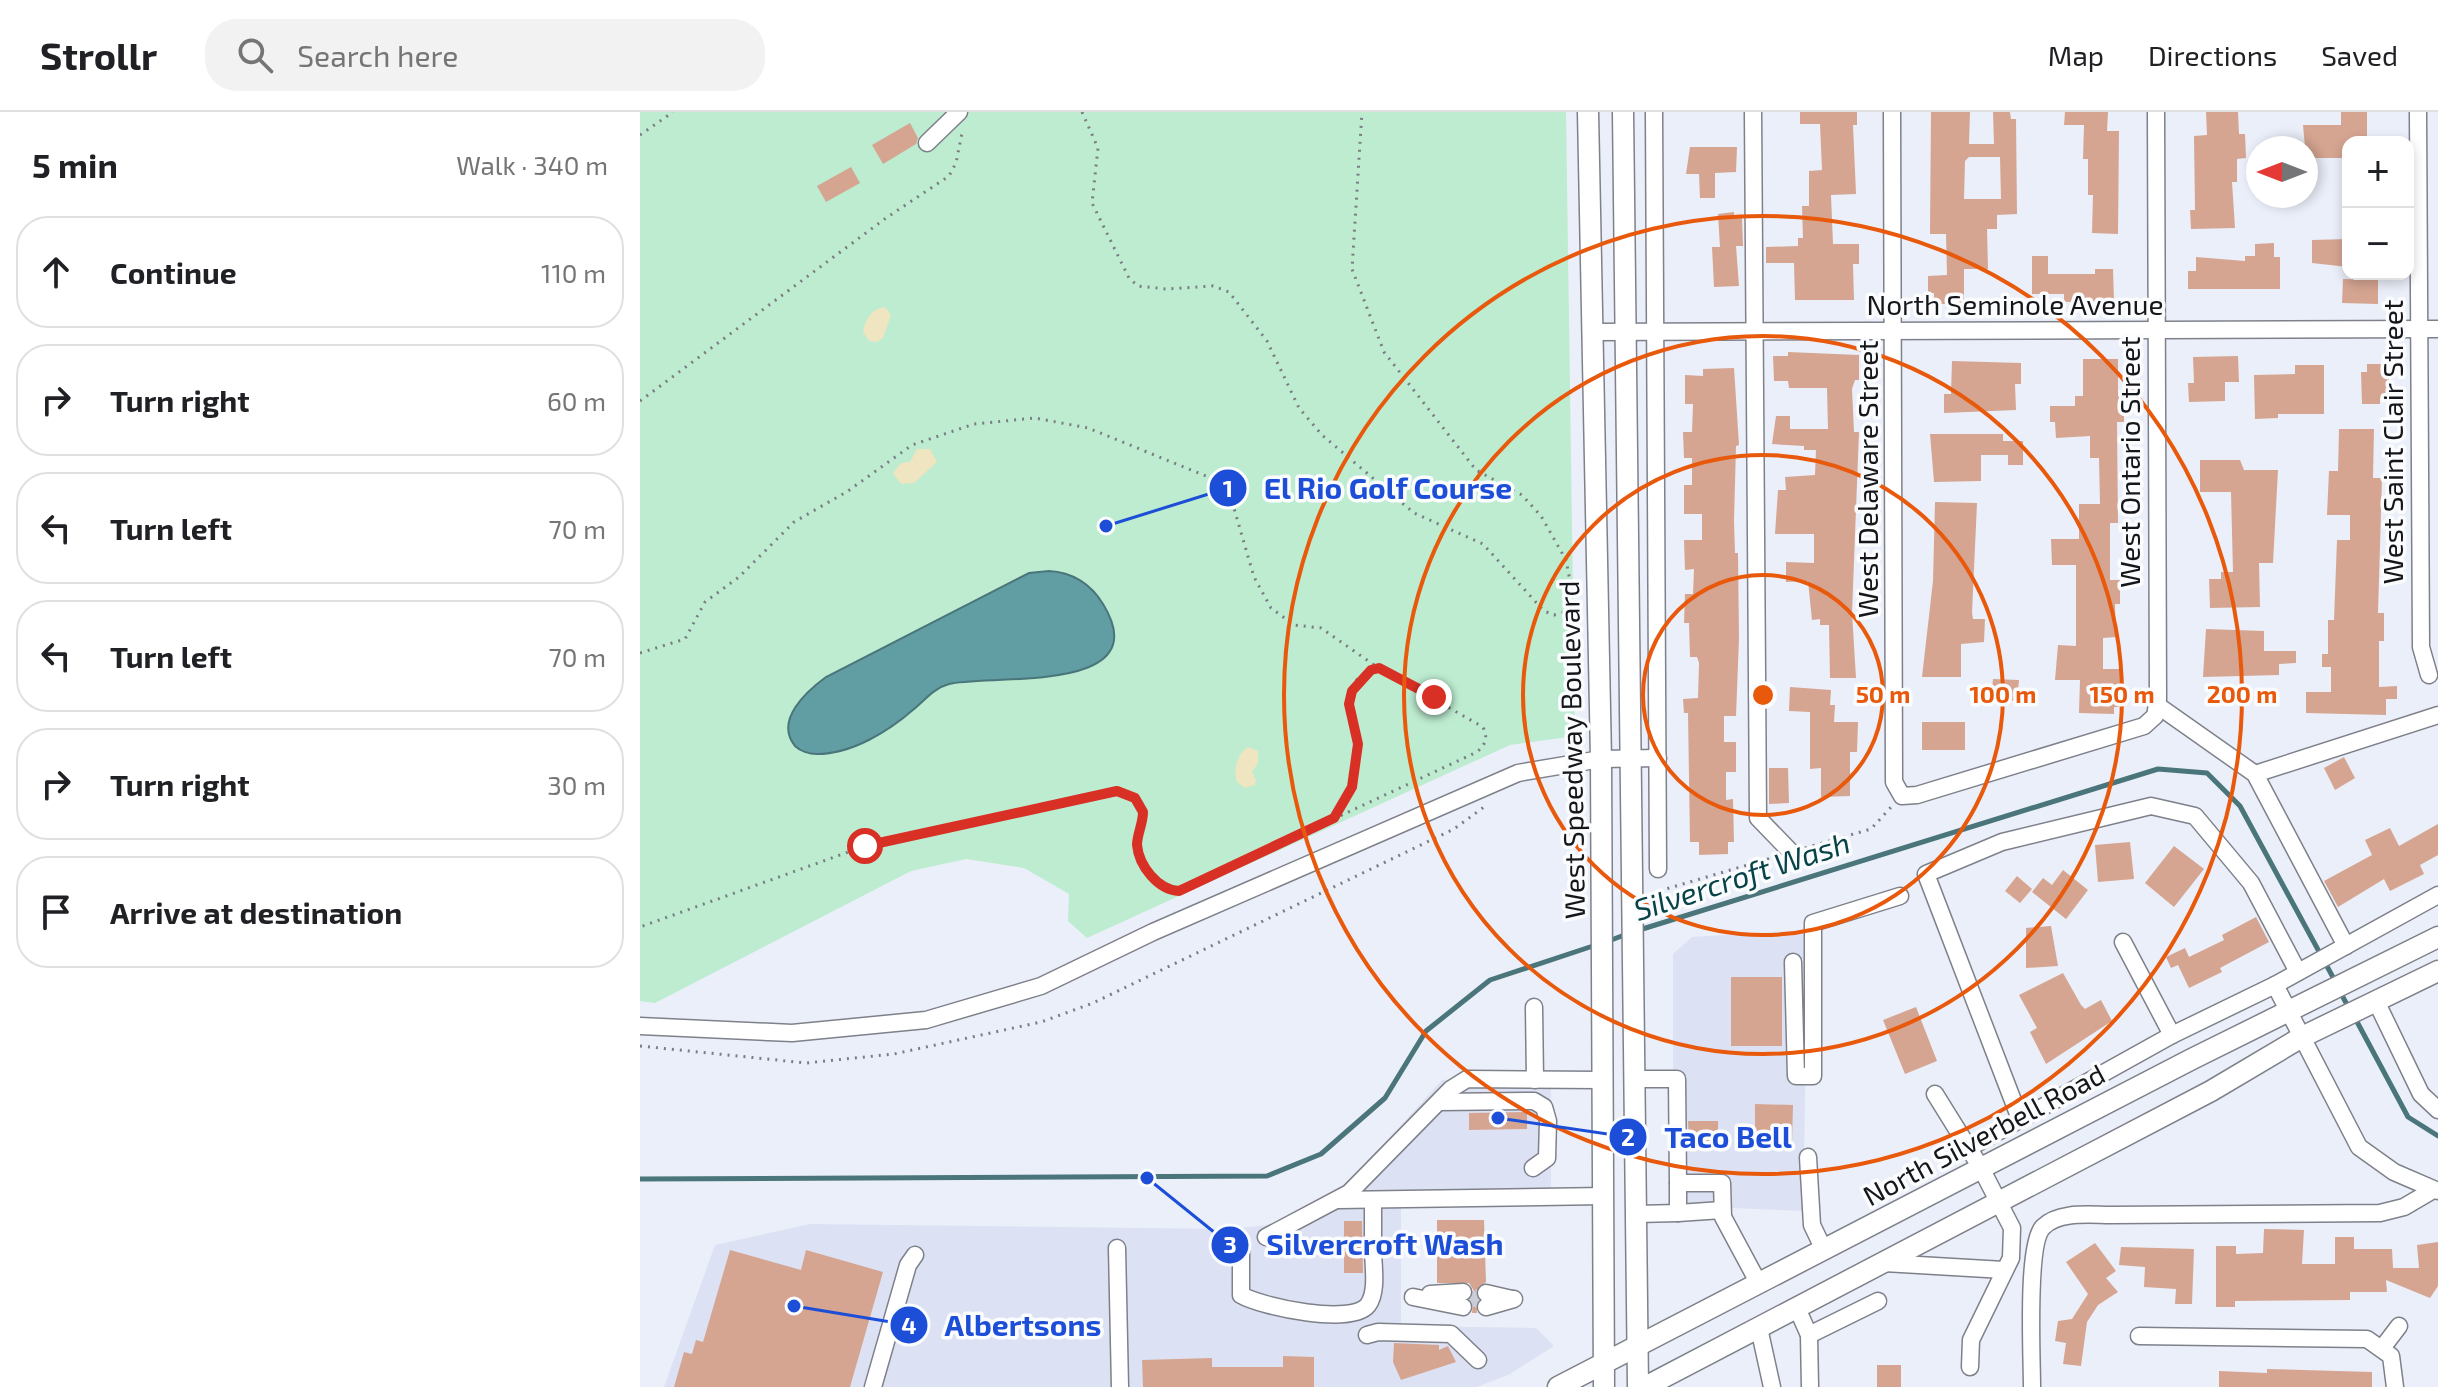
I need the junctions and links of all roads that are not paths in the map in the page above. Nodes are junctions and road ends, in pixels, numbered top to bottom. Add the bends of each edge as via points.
1 (1588, 112) edge
2 (1623, 112) edge
3 (1654, 112) edge
4 (1753, 112) edge
5 (1892, 112) edge
6 (2156, 112) edge
7 (2418, 112) edge
8 (963, 118) edge
9 (927, 143) dead end
10 (2418, 329) junction
11 (2438, 329) edge
12 (2155, 330) junction
13 (1894, 331) junction
14 (1593, 332) junction
15 (1628, 332) junction
16 (1656, 332) junction
17 (1754, 332) junction
18 (2429, 675) dead end
19 (2156, 711) junction
20 (2438, 715) edge
21 (1658, 758) junction
22 (1601, 759) junction
23 (1633, 759) junction
24 (2255, 774) junction
25 (1791, 852) dead end
26 (1658, 869) dead end
27 (2438, 895) edge
28 (1900, 896) dead end
29 (2438, 937) edge
30 (2123, 942) dead end
31 (2344, 947) junction
32 (1793, 962) dead end
33 (2303, 970) junction
34 (2438, 971) edge
35 (2275, 985) junction
36 (2373, 1002) junction
37 (1534, 1007) dead end
38 (2288, 1011) junction
39 (640, 1026) edge
40 (2172, 1035) junction
41 (2302, 1037) junction
42 (1636, 1079) junction
43 (1535, 1080) junction
44 (1603, 1080) junction
45 (1935, 1094) dead end
46 (1439, 1102) junction
47 (2438, 1110) edge
48 (2020, 1119) junction
49 (1967, 1149) junction
50 (1808, 1157) dead end
51 (1533, 1168) dead end
52 (1981, 1168) junction
53 (1678, 1183) junction
54 (2436, 1190) edge
55 (1604, 1196) junction
56 (1338, 1200) junction
57 (1373, 1200) junction
58 (1999, 1203) junction
59 (1722, 1210) junction
60 (1678, 1213) junction
61 (1637, 1214) junction
62 (1266, 1237) dead end
63 (1241, 1243) dead end
64 (1117, 1248) dead end
65 (1824, 1250) junction
66 (915, 1255) dead end
67 (1884, 1263) junction
68 (2004, 1270) junction
69 (1759, 1284) junction
70 (1413, 1296) dead end
71 (1463, 1299) tunnel mouth
72 (1514, 1299) dead end
73 (1486, 1300) tunnel mouth
74 (1878, 1301) dead end
75 (1797, 1308) junction
76 (2399, 1326) dead end
77 (1759, 1328) junction
78 (1367, 1335) dead end
79 (1809, 1335) junction
80 (2139, 1336) dead end
81 (2383, 1347) junction
82 (1639, 1348) junction
83 (1478, 1360) dead end
84 (1606, 1365) junction
85 (1970, 1367) dead end
86 (873, 1387) edge
87 (1120, 1387) edge
88 (1558, 1387) edge
89 (1604, 1387) edge
90 (1638, 1387) edge
91 (1645, 1387) edge
92 (1772, 1387) edge
93 (1810, 1387) edge
94 (2032, 1387) edge
95 (2395, 1387) edge

1 - 14 main road, West Speedway Boulevard
2 - 15 main road
3 - 16 street
4 - 17 street
5 - 13 street, West Delaware Street
6 - 12 street, West Ontario Street
7 - 10 street, West Saint Clair Street
8 - 9 street
10 - 11 street, North Seminole Avenue
10 - 12 street, North Seminole Avenue
10 - 18 street, West Saint Clair Street via 2421,647
12 - 13 street, North Seminole Avenue
12 - 19 street, West Ontario Street
13 - 17 street, North Seminole Avenue
13 - 19 street, West Delaware Street via 1894,782 1902,796 2144,726
14 - 15 street, North Seminole Avenue
14 - 22 main road, West Speedway Boulevard
15 - 16 street, North Seminole Avenue
15 - 23 main road
16 - 17 street, North Seminole Avenue
16 - 21 street
17 - 25 street via 1758,818
19 - 24 street
20 - 24 street
21 - 23 street
21 - 26 street
22 - 23 street
22 - 39 street via 1518,773 1041,986 926,1020 792,1033
22 - 44 main road, West Speedway Boulevard
23 - 42 main road
24 - 31 street
27 - 31 street, North Silverbell Road
28 - 32 street via 1813,923 1813,1076 1796,1076
29 - 38 main road, North Silverbell Road
30 - 40 street
31 - 33 street, North Silverbell Road
33 - 35 street, North Silverbell Road
33 - 48 street via 2251,883 2195,816 2151,806 2002,842 1926,874
34 - 36 main road
35 - 38 street
35 - 40 street, North Silverbell Road
36 - 41 main road
36 - 47 street via 2421,1094
37 - 43 street
38 - 41 street
38 - 52 main road, North Silverbell Road
40 - 48 street, North Silverbell Road
41 - 54 street via 2359,1147 2394,1172
41 - 58 main road
42 - 44 main road
42 - 53 street via 1677,1079
42 - 61 main road
43 - 44 street
43 - 46 street via 1467,1079
44 - 55 main road, West Speedway Boulevard
45 - 49 street
46 - 51 street via 1534,1101 1544,1107 1547,1158
46 - 56 street
48 - 49 street, North Silverbell Road
49 - 52 street
50 - 65 street via 1812,1225
52 - 58 street
52 - 65 main road, North Silverbell Road
53 - 59 street via 1722,1183
53 - 60 street
54 - 94 street via 2380,1213 2070,1216 2049,1222 2036,1237 2032,1271
55 - 57 street
55 - 84 main road, West Speedway Boulevard
56 - 57 street
56 - 62 street
57 - 63 street via 1373,1295 1356,1314 1256,1304 1241,1295
58 - 67 main road
58 - 68 street via 2012,1228 2011,1258
59 - 60 street
59 - 69 street
60 - 61 street
61 - 82 main road
64 - 87 street
65 - 69 main road, North Silverbell Road
66 - 86 street
67 - 68 street
67 - 75 main road
68 - 85 street via 1971,1340
69 - 82 main road, North Silverbell Road
70 - 71 street
72 - 73 street
74 - 79 street
75 - 77 main road
75 - 79 street
76 - 81 street
77 - 91 main road
77 - 92 street
78 - 83 street via 1451,1334
79 - 93 street
80 - 81 street via 2356,1338
81 - 95 street via 2394,1364
82 - 84 main road, North Silverbell Road
82 - 90 main road
84 - 88 main road, North Silverbell Road
84 - 89 main road, West Speedway Boulevard

